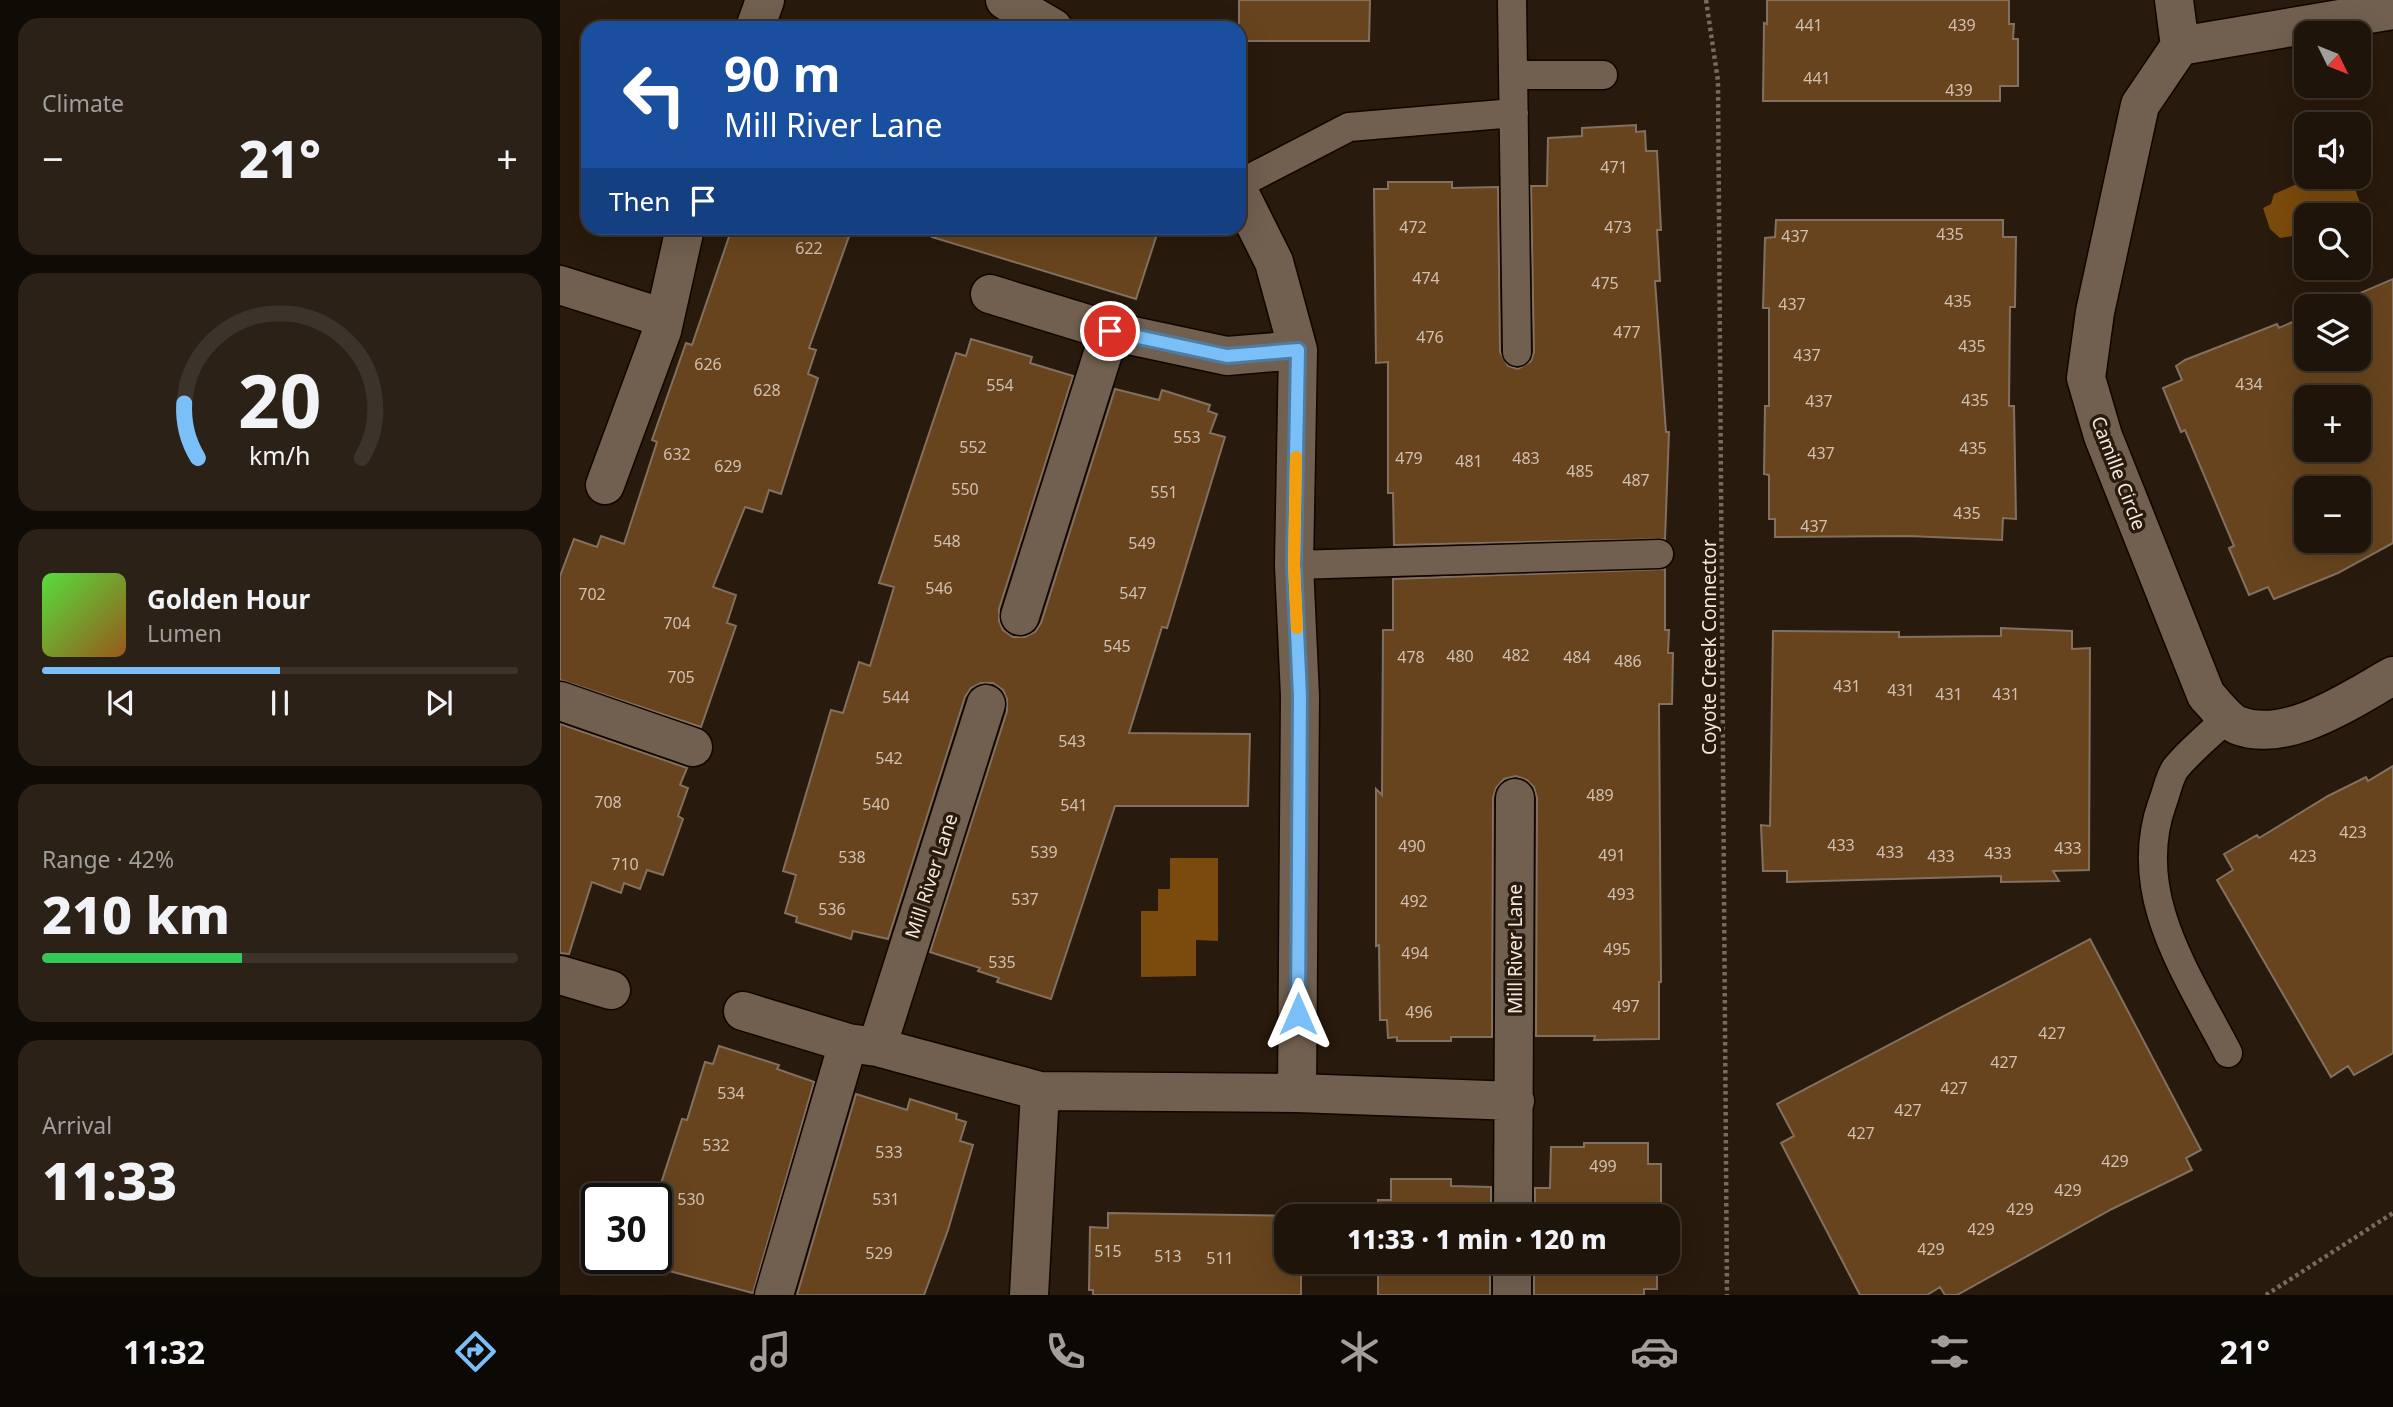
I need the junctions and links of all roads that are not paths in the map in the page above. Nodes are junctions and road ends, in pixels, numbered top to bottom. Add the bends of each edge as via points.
1 (765, 0) edge
2 (1005, 0) edge
3 (1512, 0) edge
4 (2174, 0) edge
5 (2393, 10) edge
6 (758, 21) edge
7 (1041, 21) edge
8 (2180, 46) junction
9 (1513, 75) junction
10 (1603, 75) dead end
11 (1514, 113) junction
12 (1246, 180) edge
13 (1246, 206) edge
14 (683, 235) edge
15 (560, 285) edge
16 (990, 294) dead end
17 (664, 318) junction
18 (1110, 331) junction
19 (1298, 350) junction
20 (1517, 352) dead end
21 (605, 485) dead end
22 (1659, 554) dead end
23 (1294, 565) junction
24 (1020, 616) dead end
25 (2393, 676) edge
26 (560, 701) edge
27 (986, 704) dead end
28 (2228, 716) junction
29 (693, 747) dead end
30 (1515, 797) dead end
31 (560, 975) edge
32 (611, 990) dead end
33 (743, 1011) dead end
34 (862, 1045) junction
35 (2228, 1053) dead end
36 (1040, 1090) junction
37 (1297, 1093) junction
38 (1515, 1101) junction
39 (1513, 1204) edge
40 (1512, 1274) edge
41 (774, 1295) edge
42 (1029, 1295) edge
43 (1512, 1295) edge

1 - 6 street
2 - 7 street
3 - 9 lane
4 - 8 street
5 - 8 street
8 - 28 street, Camille Circle via 2140,105 2085,378 2103,436 2206,695
9 - 10 lane
9 - 11 lane
11 - 12 lane via 1349,127
11 - 20 lane
13 - 19 street via 1274,262
14 - 17 street
15 - 17 street
16 - 18 street
17 - 21 street
18 - 19 street via 1227,356
18 - 24 street
19 - 23 street
22 - 23 lane
23 - 37 street via 1300,696
25 - 28 street, Camille Circle via 2323,715 2274,731 2236,724
26 - 29 street
27 - 34 street, Mill River Lane
28 - 35 lane via 2174,771 2158,815 2150,862 2157,907 2176,954
30 - 38 street, Mill River Lane
31 - 32 street
33 - 34 street
34 - 36 street
34 - 41 street, Mill River Lane
36 - 37 street
36 - 42 street
37 - 38 street
38 - 39 street, Mill River Lane
40 - 43 street

